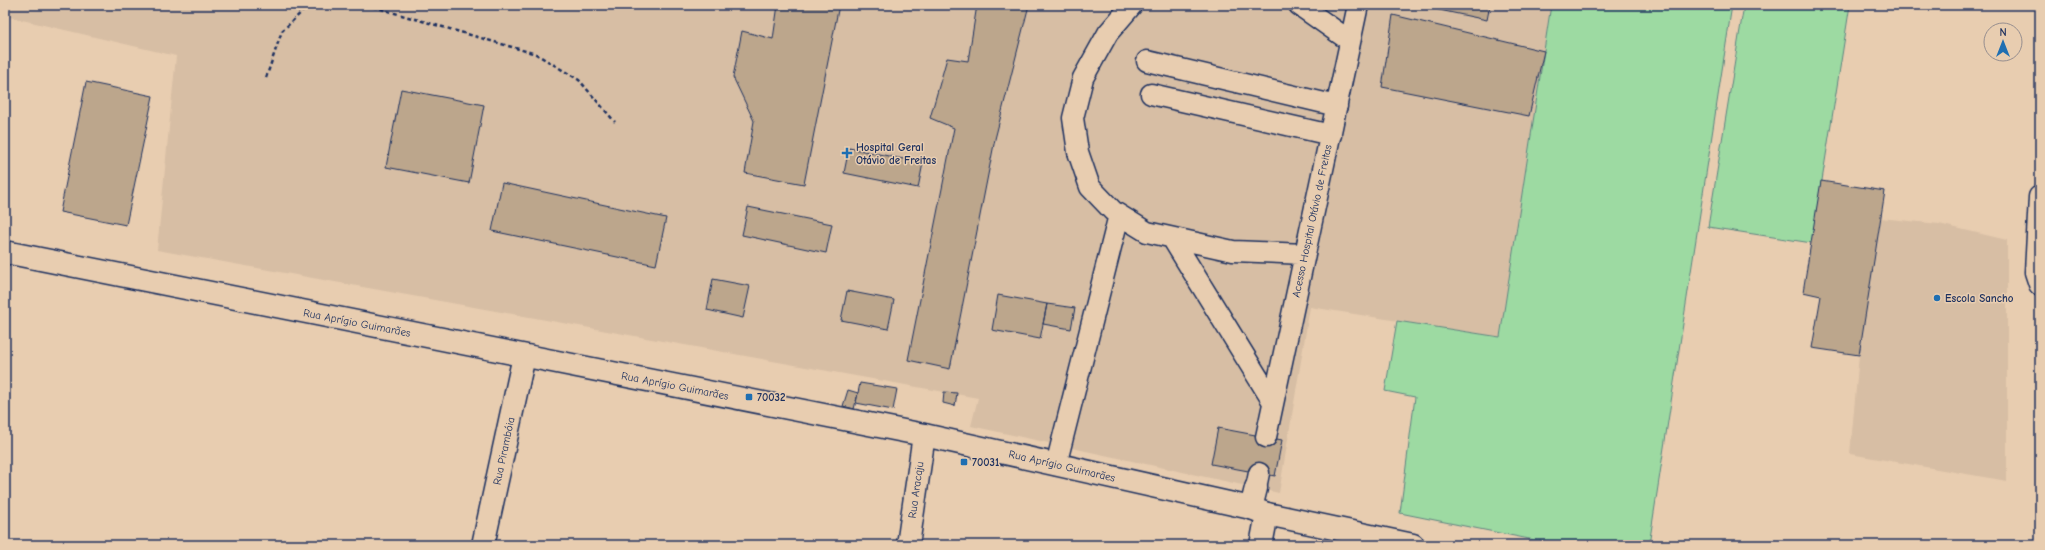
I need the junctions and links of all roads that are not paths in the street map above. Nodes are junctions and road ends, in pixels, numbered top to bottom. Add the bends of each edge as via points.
1 (1132, 5) edge
2 (1299, 5) edge
3 (1358, 5) edge
4 (1350, 41) junction
5 (1147, 61) dead end
6 (1151, 94) dead end
7 (1337, 106) junction
8 (1331, 135) junction
9 (2040, 197) edge
10 (1119, 215) junction
11 (1172, 238) junction
12 (5, 252) edge
13 (1304, 254) junction
14 (2038, 278) edge
15 (524, 356) junction
16 (1273, 402) junction
17 (924, 435) junction
18 (1266, 437) dead end
19 (1056, 465) junction
20 (1257, 480) dead end
21 (1259, 511) junction
22 (483, 545) edge
23 (908, 545) edge
24 (1261, 545) edge
25 (1413, 545) edge

1 - 10 lane via 1108,33 1084,78 1073,118 1078,152 1090,187
2 - 4 lane
3 - 4 lane, Acesso Hospital Otávio de Freitas
4 - 7 lane, Acesso Hospital Otávio de Freitas
5 - 7 lane
6 - 8 lane
7 - 8 lane, Acesso Hospital Otávio de Freitas
8 - 13 lane, Acesso Hospital Otávio de Freitas
9 - 14 street
10 - 11 lane via 1147,232
10 - 19 lane
11 - 13 lane via 1233,251
11 - 16 lane
12 - 15 street, Rua Aprígio Guimarães
13 - 16 lane, Acesso Hospital Otávio de Freitas
15 - 17 street, Rua Aprígio Guimarães
15 - 22 street, Rua Pirambóia
16 - 18 lane, Acesso Hospital Otávio de Freitas
17 - 19 street, Rua Aprígio Guimarães
17 - 23 street, Rua Aracaju
19 - 21 street, Rua Aprígio Guimarães
20 - 21 street
21 - 24 street
21 - 25 street, Rua Aprígio Guimarães

